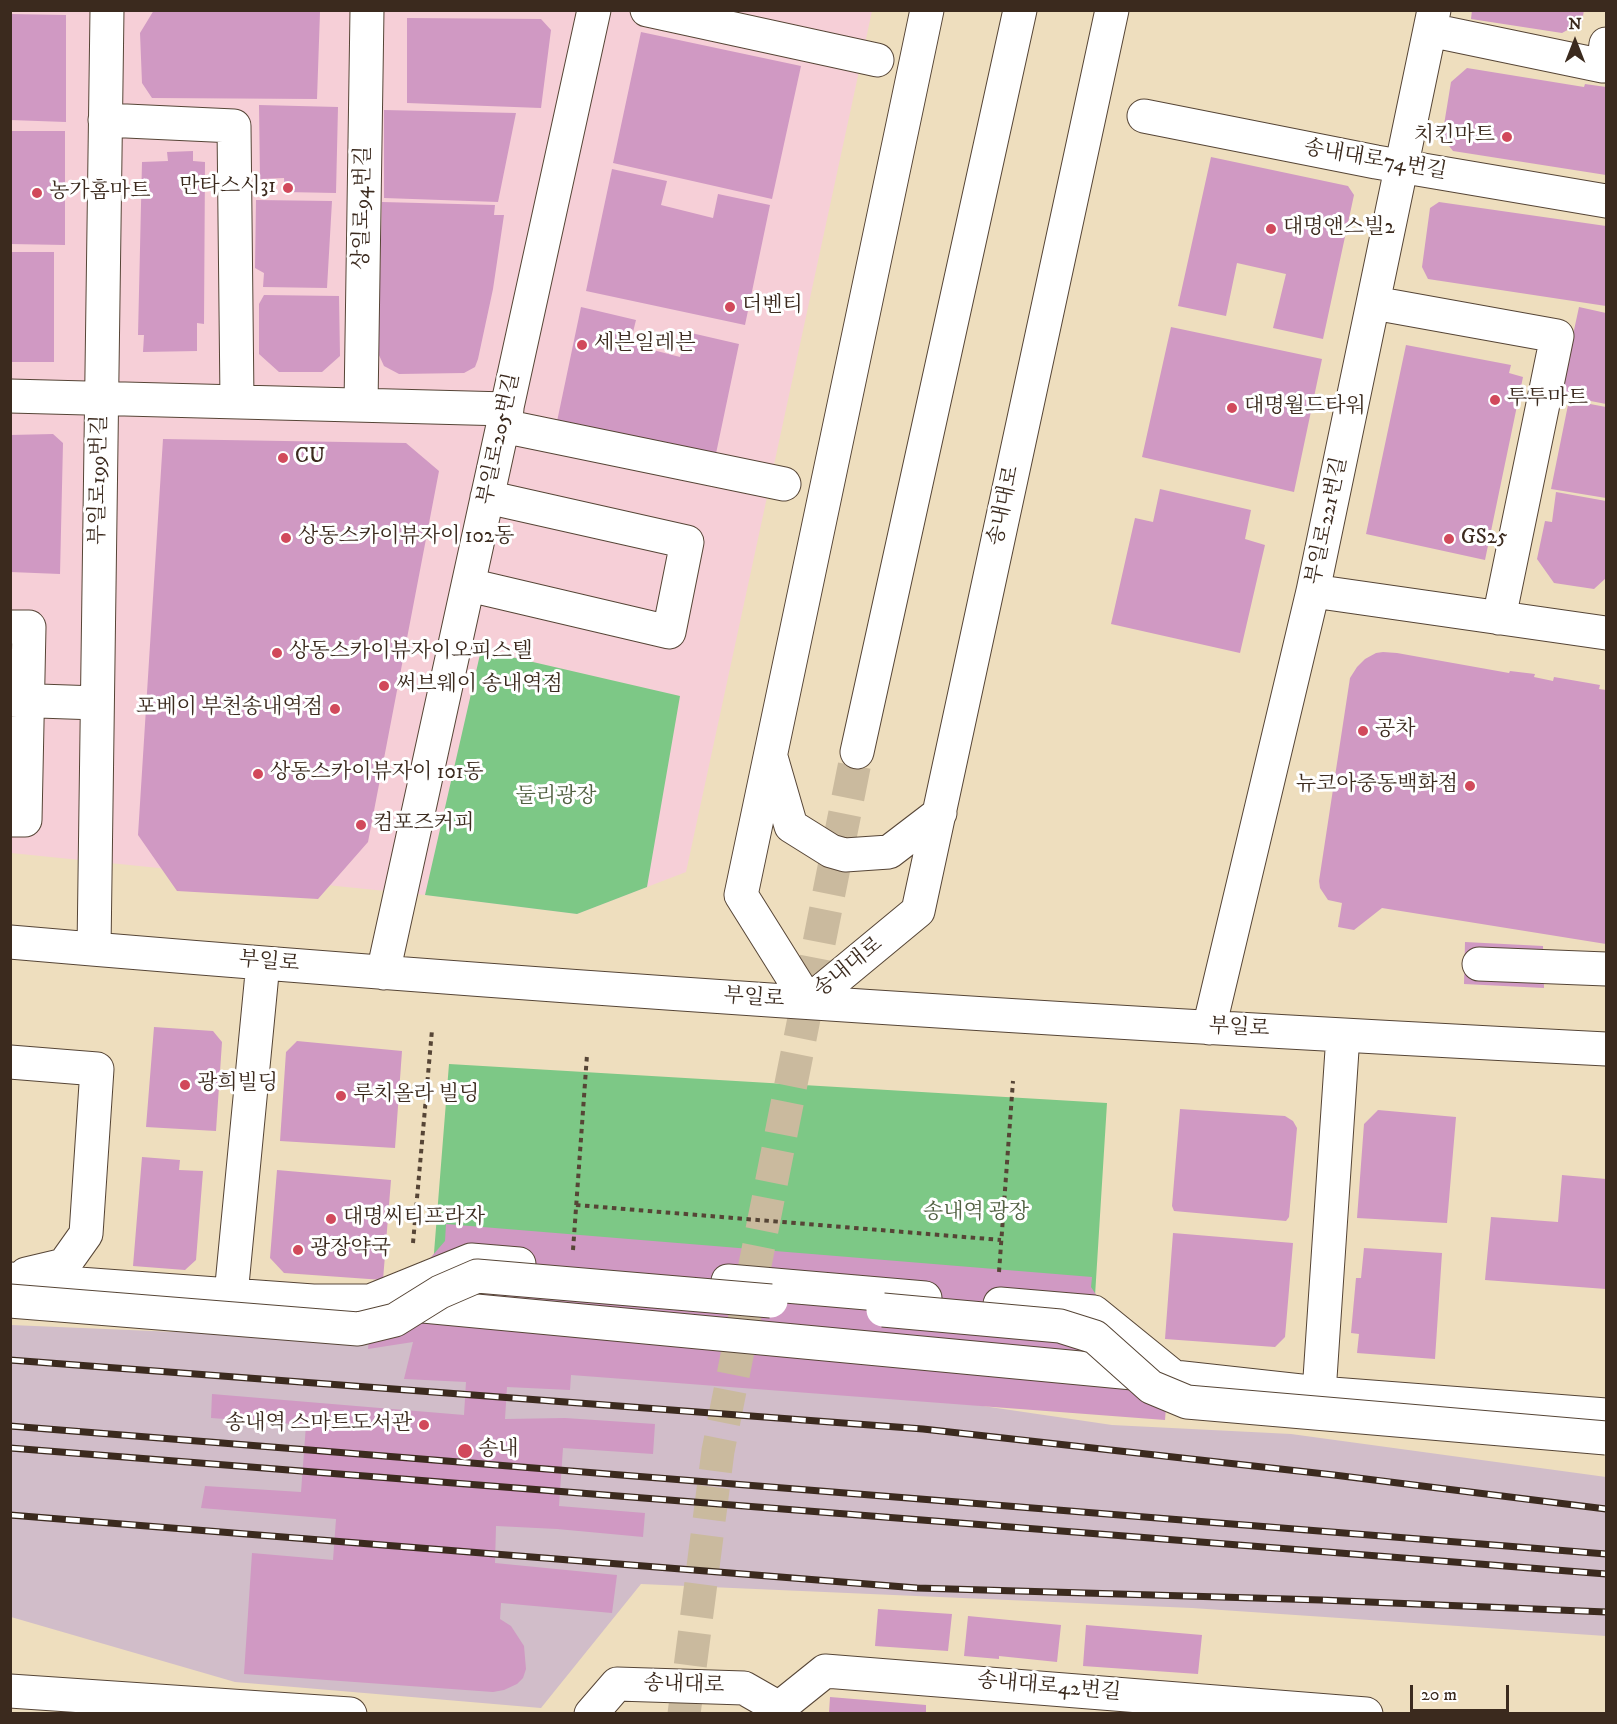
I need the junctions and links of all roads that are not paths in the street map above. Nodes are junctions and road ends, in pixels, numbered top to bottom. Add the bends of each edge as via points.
1 (107, 10) edge
2 (367, 10) edge
3 (594, 10) edge
4 (647, 10) edge
5 (927, 10) edge
6 (1020, 10) edge
7 (1112, 10) edge
8 (1432, 20) edge
9 (1606, 44) edge
10 (877, 60) dead end
11 (1144, 117) dead end
12 (105, 120) junction
13 (1401, 167) junction
14 (1606, 201) edge
15 (1374, 303) junction
16 (10, 396) edge
17 (102, 398) junction
18 (237, 401) junction
19 (361, 405) junction
20 (505, 417) junction
21 (784, 484) dead end
22 (487, 497) junction
23 (469, 585) junction
24 (1313, 591) junction
25 (1499, 618) junction
26 (10, 627) edge
27 (1606, 633) edge
28 (20, 700) edge
29 (97, 703) junction
30 (857, 752) tunnel mouth
31 (770, 754) junction
32 (18, 787) edge
33 (940, 813) junction
34 (10, 820) edge
35 (10, 942) edge
36 (94, 949) junction
37 (262, 963) junction
38 (1479, 964) dead end
39 (1606, 969) edge
40 (383, 973) junction
41 (808, 1002) junction
42 (1209, 1028) junction
43 (1343, 1035) junction
44 (1606, 1049) edge
45 (10, 1062) edge
46 (10, 1278) edge
47 (231, 1295) junction
48 (10, 1301) edge
49 (370, 1301) junction
50 (1174, 1377) junction
51 (1319, 1393) junction
52 (1606, 1415) edge
53 (1606, 1438) edge
54 (14, 1698) edge
55 (193, 1708) edge
56 (779, 1711) edge
57 (350, 1713) edge
58 (591, 1713) edge
59 (1366, 1713) edge

1 - 12 street, 부일로199번길
2 - 19 street, 상일로94번길
3 - 20 street, 부일로205번길
4 - 10 street
5 - 31 street, 송내대로
6 - 30 street
7 - 33 street, 송내대로
8 - 9 street via 1603,66
8 - 13 street, 부일로221번길
11 - 13 street, 송내대로74번길
12 - 17 street, 부일로199번길
12 - 18 street via 234,126
13 - 14 street, 송내대로74번길
13 - 15 street, 부일로221번길
15 - 24 street, 부일로221번길
15 - 25 street via 1557,336
16 - 17 street
17 - 18 street
17 - 29 street, 부일로199번길
18 - 19 street
19 - 20 street
20 - 21 street
20 - 22 street, 부일로205번길
22 - 23 street, 부일로205번길
22 - 23 street via 687,542 669,632
23 - 40 street, 부일로205번길
24 - 25 street
24 - 42 street, 부일로221번길
25 - 27 street
26 - 28 street via 29,627
28 - 29 street
28 - 32 street
29 - 36 street, 부일로199번길
31 - 33 street via 791,826 831,851 845,855 889,852
31 - 41 street, 송내대로 via 741,895
32 - 34 street via 25,820
33 - 41 street, 송내대로 via 918,911
35 - 36 street, 부일로
36 - 37 street, 부일로
37 - 40 street, 부일로
37 - 47 street
38 - 39 street
40 - 41 street, 부일로
41 - 42 street, 부일로
42 - 43 street, 부일로
43 - 44 street, 부일로
43 - 51 street
45 - 46 street via 97,1069 86,1234 64,1265
46 - 47 street
47 - 49 street
48 - 53 street, bridge via 358,1329 395,1320 440,1292 477,1276 872,1309 1060,1326 1095,1336 1151,1387 1187,1402
49 - 50 street
49 - 50 street via 471,1260 1094,1312
50 - 51 street
51 - 52 street
54 - 55 street
55 - 57 street
56 - 58 street, 송내대로 via 744,1688 617,1684
56 - 59 street, 송내대로42번길 via 825,1671

